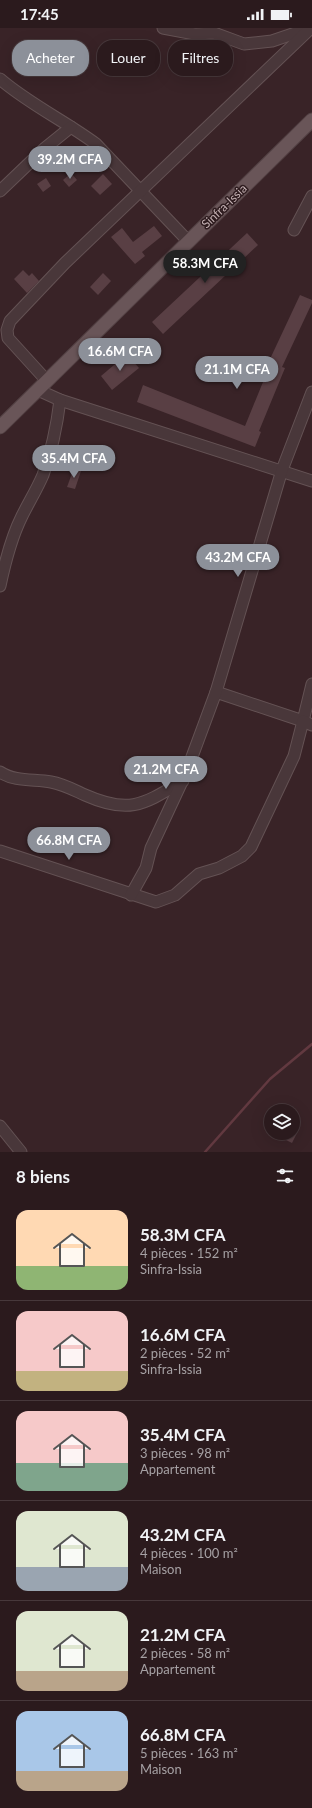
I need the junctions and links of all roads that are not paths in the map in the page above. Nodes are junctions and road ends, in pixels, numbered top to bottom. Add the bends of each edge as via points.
1 (163, 28) edge
2 (311, 28) edge
3 (0, 79) edge
4 (312, 120) edge
5 (71, 127) junction
6 (0, 191) edge
7 (140, 191) junction
8 (312, 196) edge
9 (294, 230) dead end
10 (188, 241) junction
11 (42, 385) junction
12 (312, 392) edge
13 (60, 400) junction
14 (0, 427) edge
15 (282, 470) junction
16 (312, 481) edge
17 (0, 586) edge
18 (312, 684) edge
19 (216, 692) junction
20 (308, 723) edge
21 (0, 772) edge
22 (183, 781) junction
23 (0, 851) edge
24 (131, 895) junction
25 (0, 1126) edge
26 (21, 1152) edge

1 - 2 street via 195,34 214,33 244,44 272,41
2 - 7 street
3 - 5 street via 20,95
4 - 10 main road, Sinfra-Issia
5 - 6 street
5 - 7 street via 96,144
7 - 10 street
7 - 11 street via 65,263 10,322 8,338
8 - 9 street
10 - 11 main road, Sinfra-Issia
11 - 13 street
11 - 14 main road, Sinfra-Issia
12 - 15 street
13 - 15 street
13 - 17 street via 48,459 12,539
15 - 16 street
15 - 19 street
18 - 20 street
19 - 20 street
19 - 22 street
20 - 24 street via 251,847 242,856 219,868 199,874 175,895 156,902
21 - 22 street via 19,780 51,782 68,787 112,805 135,805
22 - 24 street via 151,848 146,868
23 - 24 street
25 - 26 street

